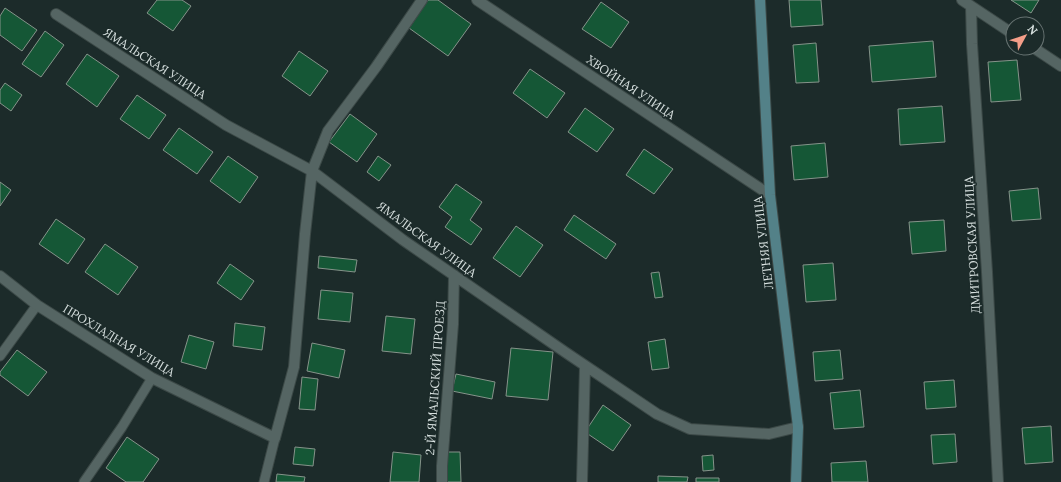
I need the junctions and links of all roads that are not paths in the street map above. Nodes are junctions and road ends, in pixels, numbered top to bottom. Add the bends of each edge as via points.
1 (422, 0) edge
2 (477, 0) edge
3 (760, 0) edge
4 (962, 0) edge
5 (971, 6) junction
6 (56, 14) dead end
7 (1005, 29) edge
8 (1045, 55) edge
9 (1061, 66) edge
10 (312, 171) junction
11 (770, 195) junction
12 (0, 276) edge
13 (454, 276) junction
14 (37, 305) junction
15 (0, 356) edge
16 (585, 366) junction
17 (152, 378) junction
18 (798, 427) junction
19 (275, 438) junction
20 (84, 482) edge
21 (264, 482) edge
22 (442, 482) edge
23 (582, 482) edge
24 (796, 482) edge
25 (998, 482) edge

1 - 10 street via 328,131
2 - 11 street, ХВОЙНАЯ УЛИЦА
3 - 11 street, ЛЕТНЯЯ УЛИЦА
4 - 5 street
5 - 7 street
5 - 25 street, ДМИТРОВСКАЯ УЛИЦА
6 - 10 street, ЯМАЛЬСКАЯ УЛИЦА via 226,125
8 - 9 street
10 - 13 street, ЯМАЛЬСКАЯ УЛИЦА
10 - 19 street via 304,234 294,367
11 - 18 street, ЛЕТНЯЯ УЛИЦА
12 - 14 street, ПРОХЛАДНАЯ УЛИЦА
13 - 16 street, ЯМАЛЬСКАЯ УЛИЦА
13 - 22 street, 2-Й ЯМАЛЬСКИЙ ПРОЕЗД
14 - 15 lane
14 - 17 street, ПРОХЛАДНАЯ УЛИЦА
16 - 18 street, ЯМАЛЬСКАЯ УЛИЦА via 657,414 690,429 769,434
16 - 23 street
17 - 19 street, ПРОХЛАДНАЯ УЛИЦА
17 - 20 lane
18 - 24 street, ЛЕТНЯЯ УЛИЦА
19 - 21 lane

